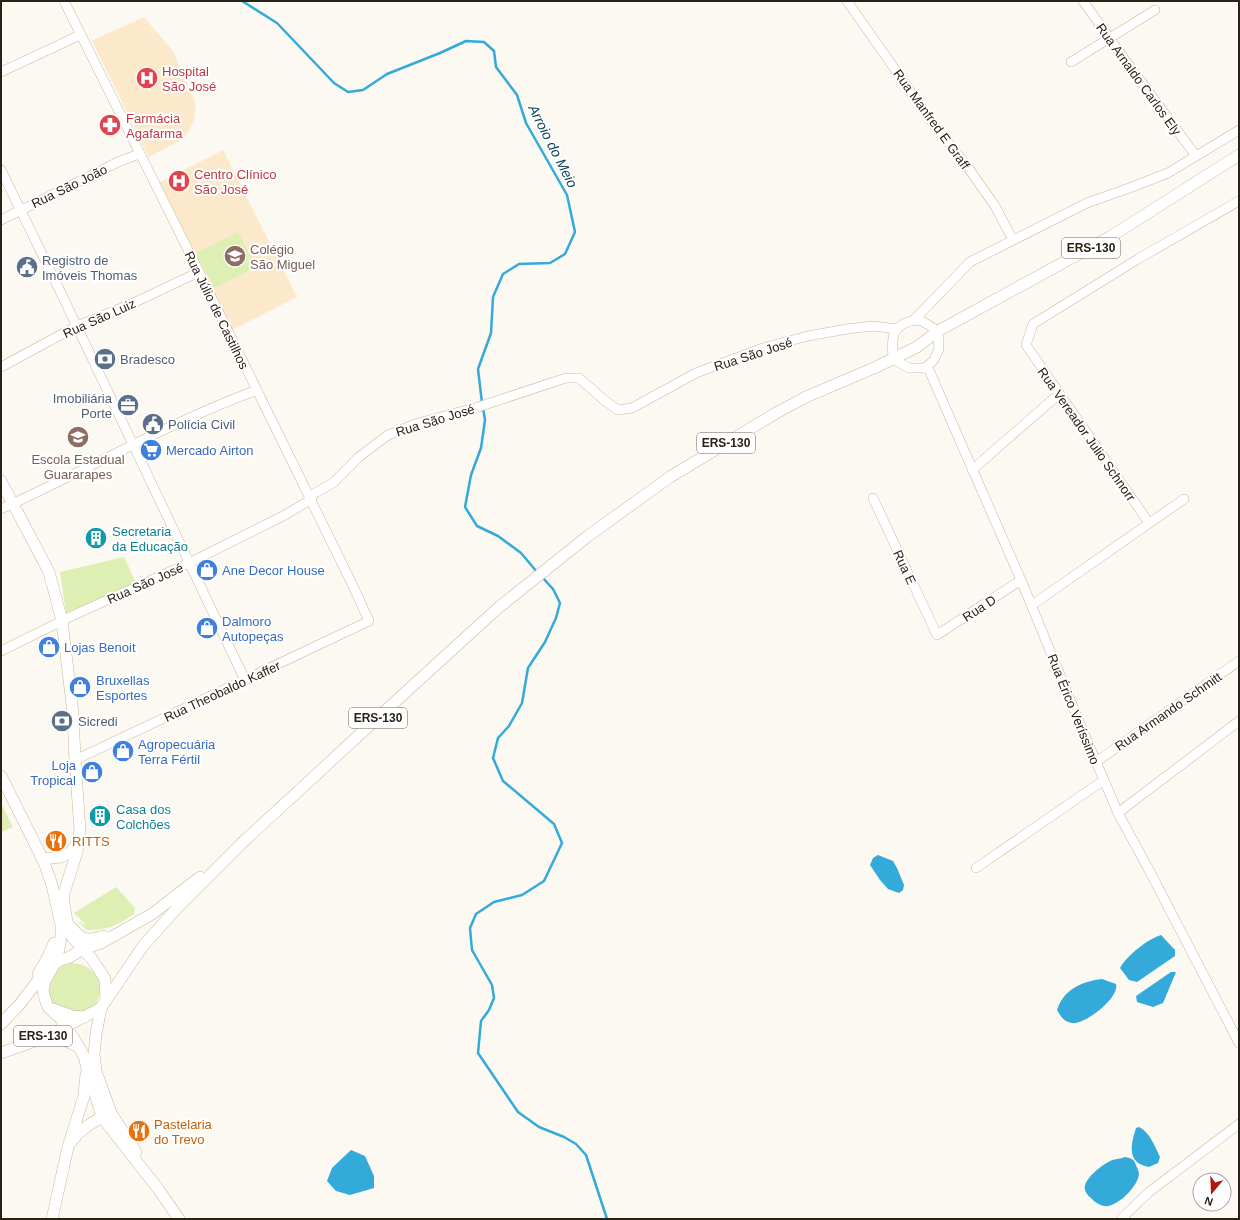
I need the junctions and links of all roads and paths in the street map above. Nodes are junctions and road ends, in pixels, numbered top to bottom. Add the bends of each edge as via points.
1 (64, 1) edge
2 (847, 1) edge
3 (1083, 1) edge
4 (1155, 10) dead end
5 (80, 35) junction
6 (1110, 38) junction
7 (1071, 62) dead end
8 (1, 72) edge
9 (1239, 130) edge
10 (139, 154) junction
11 (1196, 156) junction
12 (1239, 156) edge
13 (1, 170) edge
14 (1239, 201) edge
15 (21, 210) junction
16 (1, 220) edge
17 (1013, 240) junction
18 (199, 272) junction
19 (914, 320) junction
20 (76, 326) junction
21 (897, 329) junction
22 (938, 331) junction
23 (893, 359) junction
24 (1, 367) edge
25 (925, 368) junction
26 (257, 390) junction
27 (1059, 394) junction
28 (133, 444) junction
29 (972, 470) junction
30 (1, 481) edge
31 (873, 498) dead end
32 (1184, 498) dead end
33 (310, 500) junction
34 (13, 504) junction
35 (1, 509) edge
36 (1149, 523) junction
37 (189, 563) junction
38 (1021, 580) junction
39 (1032, 605) junction
40 (62, 621) junction
41 (369, 621) joint
42 (938, 635) joint
43 (1, 651) edge
44 (1239, 661) edge
45 (245, 680) junction
46 (1239, 721) edge
47 (75, 760) junction
48 (1096, 762) junction
49 (1, 776) edge
50 (1104, 780) junction
51 (1118, 813) junction
52 (79, 839) junction
53 (242, 843) junction
54 (42, 859) junction
55 (976, 868) dead end
56 (60, 905) junction
57 (66, 916) junction
58 (122, 931) junction
59 (83, 950) junction
60 (68, 958) junction
61 (54, 965) junction
62 (101, 972) junction
63 (104, 1003) junction
64 (20, 1004) junction
65 (48, 1007) junction
66 (85, 1017) junction
67 (1, 1024) edge
68 (65, 1028) junction
69 (32, 1042) junction
70 (1239, 1043) edge
71 (80, 1048) junction
72 (1, 1053) edge
73 (92, 1068) junction
74 (102, 1117) junction
75 (1239, 1124) edge
76 (68, 1147) junction
77 (159, 1190) junction
78 (52, 1219) edge
79 (179, 1219) edge
80 (1121, 1219) edge

1 - 5 street, Rua Júlio de Castilhos
2 - 17 street, Rua Manfred E Graff via 995,206
3 - 6 street, Rua Arnaldo Carlos Ely
4 - 6 street
5 - 8 street
5 - 10 street, Rua Júlio de Castilhos
6 - 7 street
6 - 11 street, Rua Arnaldo Carlos Ely
9 - 11 street
10 - 15 street, Rua São João
10 - 18 street, Rua Júlio de Castilhos
11 - 17 street via 1168,173 1087,203
12 - 22 main road, ERS-130 via 1110,237
13 - 15 street
14 - 27 street, Rua Vereador Julio Schnorr via 1033,324 1026,345
15 - 16 street, Rua São João
15 - 20 street
17 - 19 street via 970,262
18 - 20 street, Rua São Luiz via 129,305
18 - 26 street, Rua Júlio de Castilhos
19 - 21 street via 904,322
19 - 22 street via 922,321
20 - 24 street, Rua São Luiz
20 - 28 street
21 - 23 street via 893,336
21 - 33 street, Rua São José via 873,326 847,329 763,348 696,372 632,408 618,410 579,378 566,378 478,407 418,423 388,435
22 - 23 main road, ERS-130 via 917,347
22 - 25 street via 937,355
23 - 25 street via 909,368
23 - 53 main road, ERS-130 via 806,397 670,477 629,505 515,594
25 - 29 street, Rua Érico Veríssimo via 929,370
26 - 28 street
26 - 33 street, Rua Júlio de Castilhos
27 - 29 street
27 - 36 street, Rua Vereador Julio Schnorr
28 - 34 street
28 - 37 street
29 - 38 street, Rua Érico Veríssimo
30 - 34 main road
31 - 42 street, Rua E
32 - 36 street
33 - 37 street, Rua São José
33 - 41 street, Rua Júlio de Castilhos
34 - 35 street
34 - 40 main road via 49,572
36 - 39 street
37 - 40 street, Rua São José
37 - 45 street
38 - 39 street, Rua Érico Veríssimo
38 - 42 street, Rua D
39 - 48 street, Rua Érico Veríssimo
40 - 43 street, Rua São José
40 - 47 main road via 73,713
41 - 45 street, Rua Theobaldo Kaffer
44 - 48 street, Rua Armando Schmitt
45 - 47 street, Rua Theobaldo Kaffer
46 - 51 street
47 - 52 main road
48 - 50 street, Rua Érico Veríssimo
49 - 54 main road
50 - 51 street, Rua Érico Veríssimo
50 - 55 street
51 - 70 street, Rua Érico Veríssimo
52 - 54 main road via 71,852 61,857
52 - 56 main road via 76,859
53 - 58 main road, ERS-130 via 152,914
53 - 63 main road, ERS-130 via 143,946
54 - 56 main road
56 - 57 main road
56 - 61 main road via 61,936
56 - 64 main road via 54,945
57 - 58 main road via 78,936 86,939
57 - 59 main road via 72,937
58 - 59 main road, ERS-130
59 - 60 main road, ERS-130
59 - 62 main road
60 - 61 main road, ERS-130
60 - 62 main road via 85,961
61 - 64 main road, ERS-130 via 46,970
61 - 65 main road, ERS-130 via 45,981 43,992
62 - 63 main road via 105,979
63 - 66 main road, ERS-130
63 - 73 main road via 96,1034
64 - 67 main road, ERS-130
65 - 66 main road, ERS-130 via 72,1016
65 - 68 main road, ERS-130 via 62,1020
66 - 68 main road, ERS-130
68 - 69 main road, ERS-130
68 - 71 main road
69 - 71 main road via 62,1039
69 - 72 main road, ERS-130
71 - 73 main road
73 - 74 main road via 103,1108
73 - 76 main road
73 - 77 main road via 111,1112
74 - 76 main road via 88,1125
74 - 77 main road
75 - 80 street via 1150,1192
76 - 78 main road
77 - 79 main road

